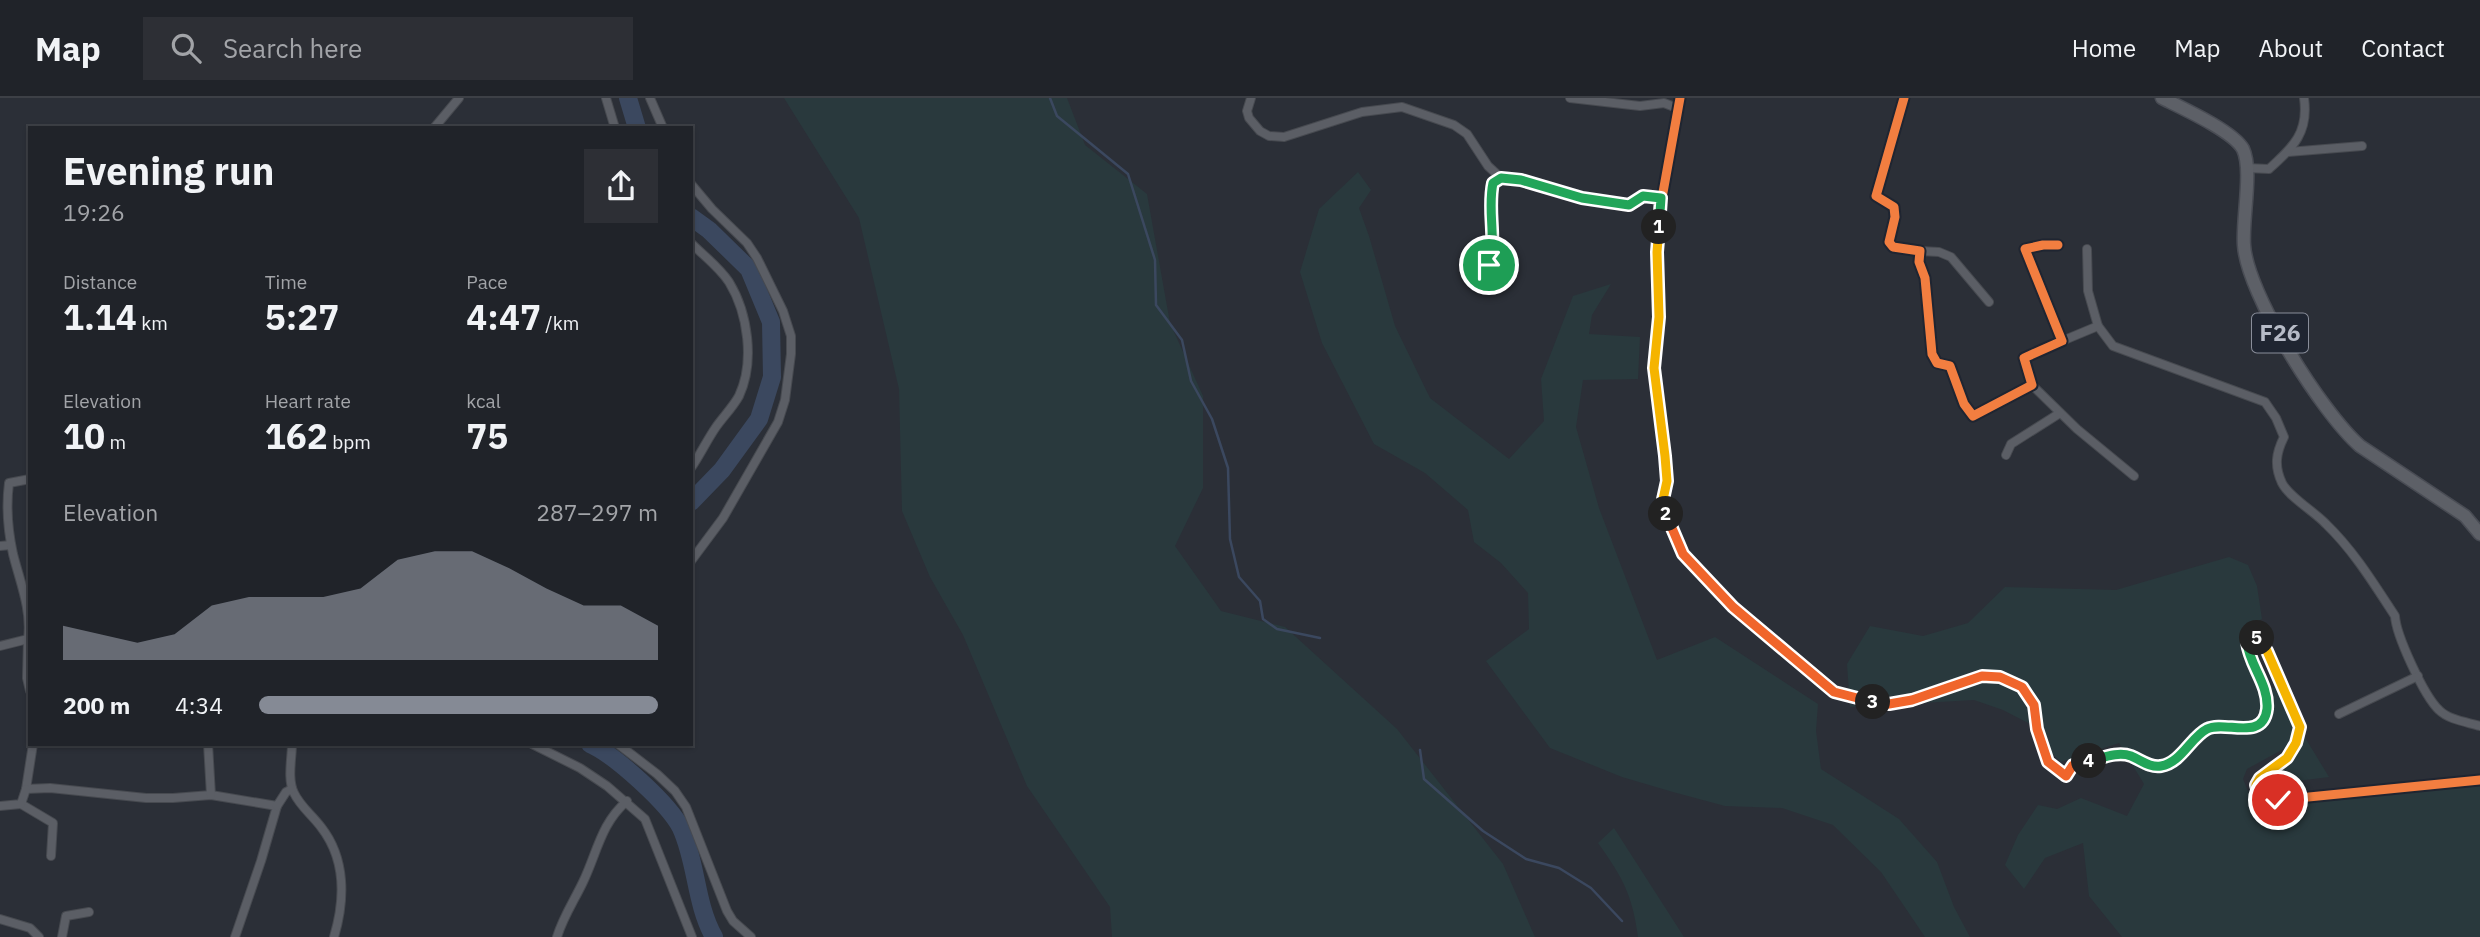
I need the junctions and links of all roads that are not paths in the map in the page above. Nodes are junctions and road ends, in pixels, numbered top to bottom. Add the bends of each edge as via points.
1 (459, 98) edge
2 (606, 98) edge
3 (650, 98) edge
4 (1251, 98) edge
5 (1570, 98) edge
6 (1680, 98) edge
7 (1904, 98) edge
8 (2162, 98) edge
9 (2304, 98) edge
10 (2180, 102) edge
11 (1677, 108) junction
12 (436, 126) edge
13 (614, 126) edge
14 (662, 126) edge
15 (2362, 146) dead end
16 (2288, 152) junction
17 (2247, 168) junction
18 (1501, 178) junction
19 (693, 186) edge
20 (1661, 198) junction
21 (693, 245) edge
22 (2058, 245) dead end
23 (2087, 249) dead end
24 (1920, 251) junction
25 (1489, 265) dead end
26 (1989, 302) dead end
27 (2098, 326) junction
28 (2062, 341) junction
29 (2032, 385) junction
30 (2060, 414) junction
31 (2006, 455) dead end
32 (693, 465) edge
33 (2134, 476) dead end
34 (28, 479) edge
35 (2480, 534) edge
36 (11, 545) junction
37 (0, 546) edge
38 (693, 558) edge
39 (28, 614) edge
40 (28, 639) joint
41 (0, 646) edge
42 (2418, 676) junction
43 (28, 682) edge
44 (2339, 714) dead end
45 (2480, 726) edge
46 (33, 746) edge
47 (208, 746) edge
48 (292, 746) edge
49 (536, 746) edge
50 (621, 746) edge
51 (2480, 779) edge
52 (26, 789) junction
53 (292, 789) junction
54 (211, 794) junction
55 (627, 801) junction
56 (21, 804) junction
57 (0, 806) edge
58 (277, 806) junction
59 (51, 856) dead end
60 (89, 912) dead end
61 (0, 919) edge
62 (39, 937) edge
63 (62, 937) edge
64 (235, 937) edge
65 (334, 937) edge
66 (557, 937) edge
67 (692, 937) edge
68 (751, 937) edge

1 - 12 street
2 - 13 street
3 - 14 street
4 - 18 street via 1247,111 1260,131 1284,137 1362,112 1402,107 1467,134
5 - 11 street via 1640,106 1664,103
6 - 11 street
7 - 24 street via 1876,196 1894,207 1889,242 1893,247
8 - 10 main road, F26
9 - 16 street via 2304,130
10 - 17 main road, F26 via 2236,141
11 - 20 street
15 - 16 street
16 - 17 street via 2269,169
17 - 35 main road, F26 via 2244,244 2250,278 2321,401 2360,446 2465,516
18 - 20 street via 1596,201 1629,205 1643,196
18 - 25 street via 1493,183 1489,198
19 - 38 street via 757,258 783,311 791,354 778,422 723,518
20 - 51 street via 1654,368 1667,481 1662,504 1683,554 1733,607 1834,692 1889,704 1982,676 2000,677 2022,687 2034,705 2048,762 2066,776 2073,765 2115,754 2161,766 2173,761 2207,729 2246,729 2261,721 2267,711 2266,696 2247,651 2247,642 2257,637 2300,727 2287,758 2260,778 2256,785 2259,796 2278,800
21 - 32 street via 728,282 746,325 747,346 739,396
22 - 28 street via 2025,249
23 - 27 street via 2088,291
24 - 26 street via 1951,257
24 - 29 street via 1932,355 1937,363 1950,366 1973,416
27 - 28 street
27 - 42 street via 2113,346 2265,402 2284,437 2277,451 2283,487 2351,551 2395,616 2396,629
28 - 29 street via 2024,358
29 - 30 street
30 - 31 street via 2011,444
30 - 33 street
34 - 36 street via 9,483
36 - 37 street
36 - 39 street
40 - 41 street
40 - 43 street
42 - 44 street
42 - 45 street via 2439,710
46 - 52 street
47 - 54 street
48 - 53 street
49 - 55 street via 580,768
50 - 68 street via 657,774 686,807 727,911
52 - 54 street via 146,798
52 - 56 street
53 - 58 street
53 - 65 street via 340,861 340,909
54 - 58 street
55 - 66 street via 607,822
55 - 67 street via 645,819
56 - 57 street
56 - 59 street via 52,823
58 - 64 street
60 - 63 street via 66,916
61 - 62 street via 30,928

